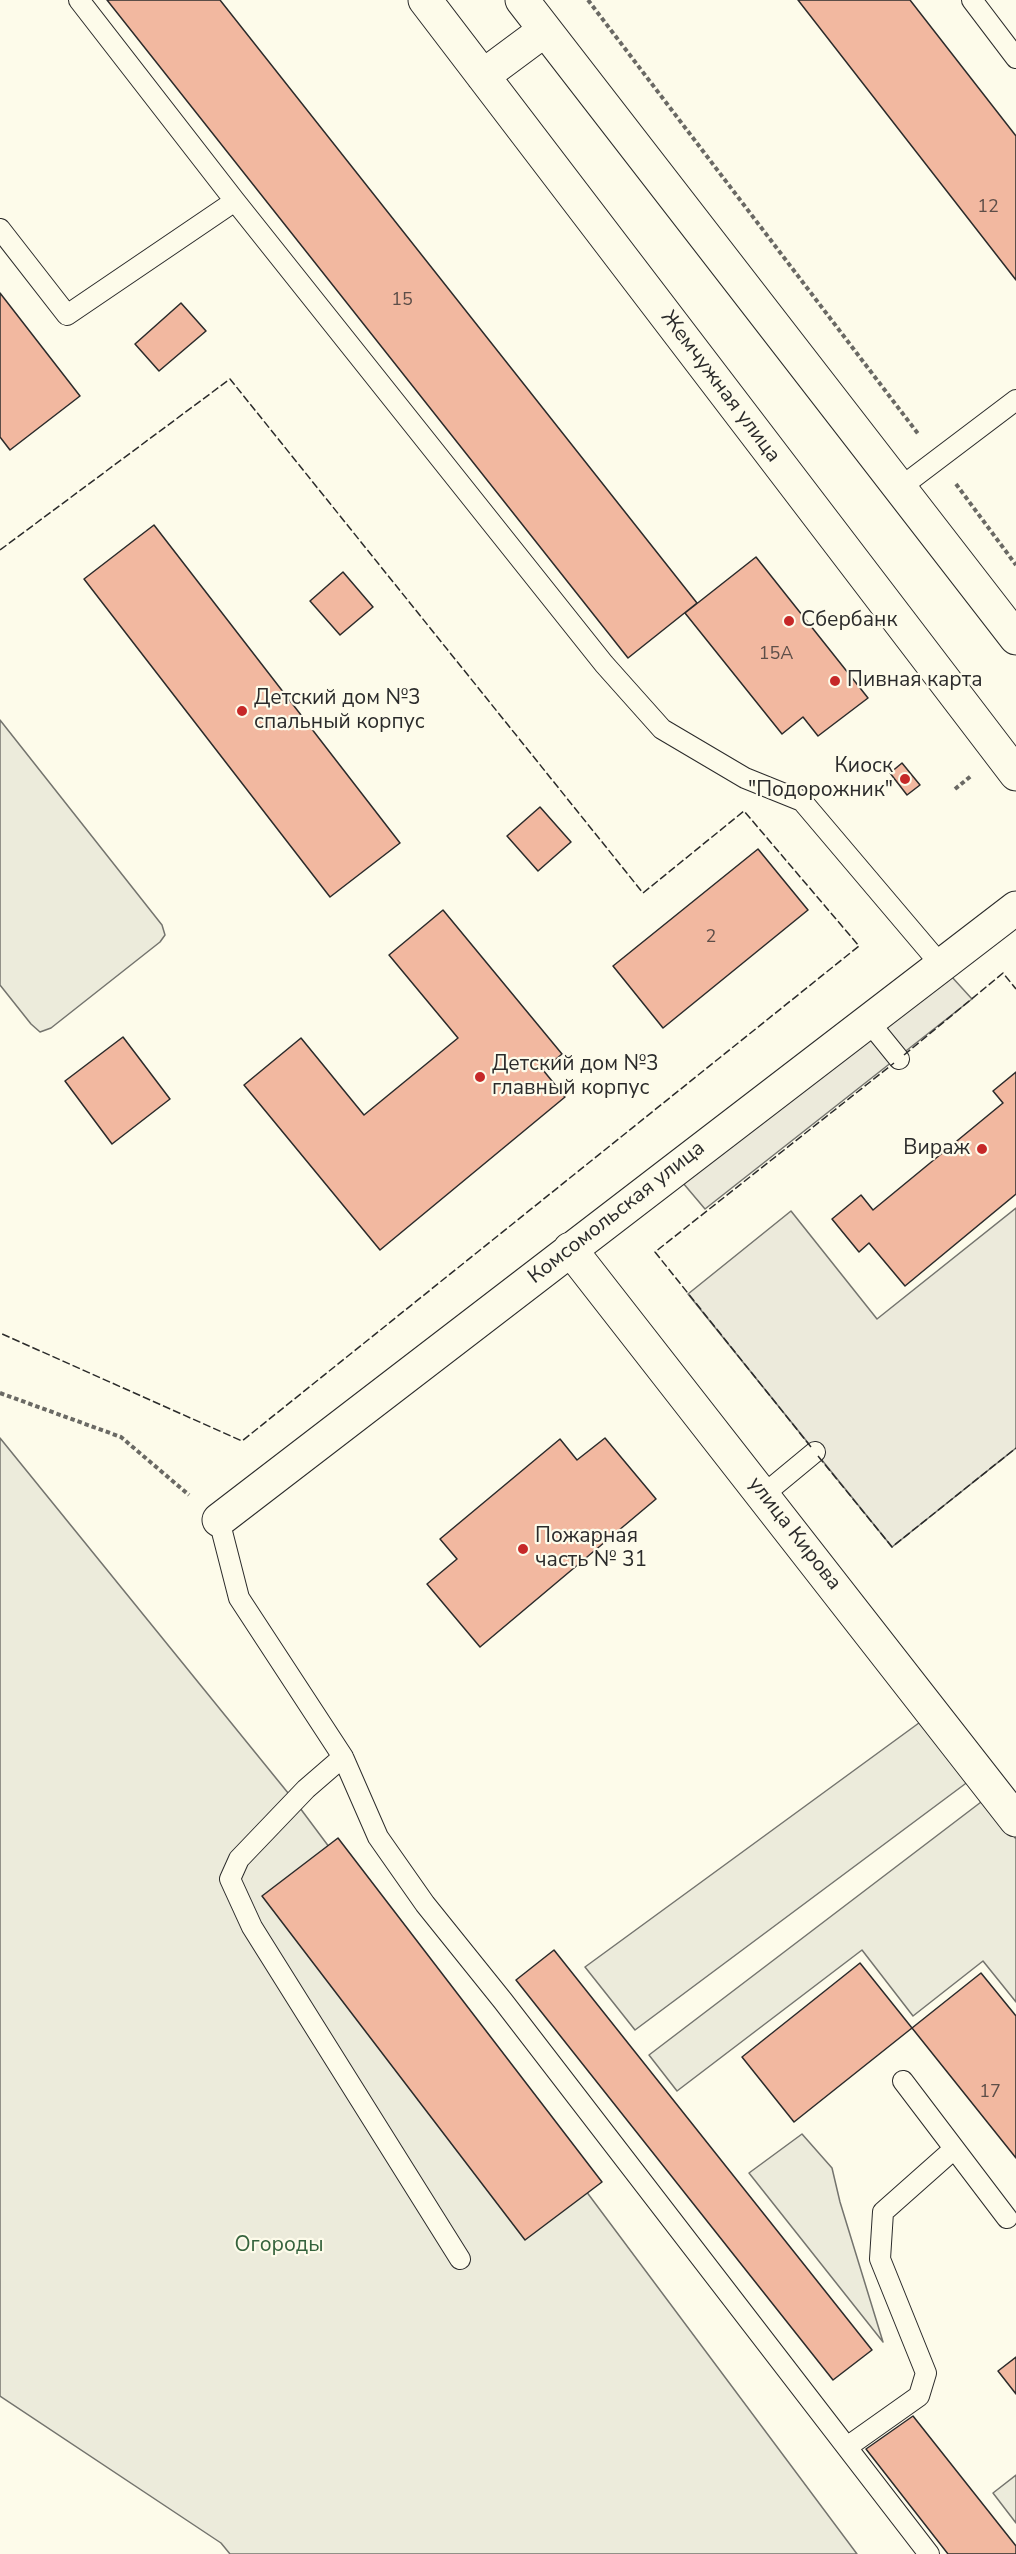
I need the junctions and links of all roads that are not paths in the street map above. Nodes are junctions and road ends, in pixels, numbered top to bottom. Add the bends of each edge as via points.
1 (79, 0) edge
2 (425, 0) edge
3 (522, 0) edge
4 (972, 0) edge
5 (545, 30) junction
6 (1016, 58) edge
7 (483, 76) junction
8 (235, 201) junction
9 (0, 229) edge
10 (1016, 400) edge
11 (901, 487) junction
12 (1016, 638) edge
13 (1016, 774) edge
14 (1016, 908) edge
15 (941, 965) junction
16 (869, 1022) junction
17 (899, 1059) dead end
18 (570, 1249) junction
19 (815, 1452) dead end
20 (763, 1495) junction
21 (219, 1520) joint
22 (343, 1757) junction
23 (1016, 1820) edge
24 (903, 2081) dead end
25 (954, 2148) junction
26 (1013, 2219) edge
27 (460, 2259) dead end
28 (847, 2447) junction
29 (929, 2554) edge

1 - 8 lane
2 - 7 main road, Жемчужная улица
3 - 5 main road
4 - 6 lane
5 - 7 main road
5 - 11 main road
7 - 13 main road, Жемчужная улица
8 - 9 lane via 67,315
8 - 15 lane via 604,664 662,729 745,778 802,801
10 - 11 lane
11 - 12 main road
14 - 15 main road, Комсомольская улица
15 - 16 main road, Комсомольская улица
16 - 17 lane
16 - 18 main road, Комсомольская улица
18 - 20 main road, улица Кирова
18 - 21 main road, Комсомольская улица
19 - 20 lane
20 - 23 main road, улица Кирова
21 - 22 lane via 239,1598
22 - 27 lane via 239,1859 230,1879 252,1927
22 - 28 lane via 378,1837 425,1904
24 - 25 lane
25 - 26 lane
25 - 28 lane via 883,2212 880,2259 926,2373 919,2396
28 - 29 lane

